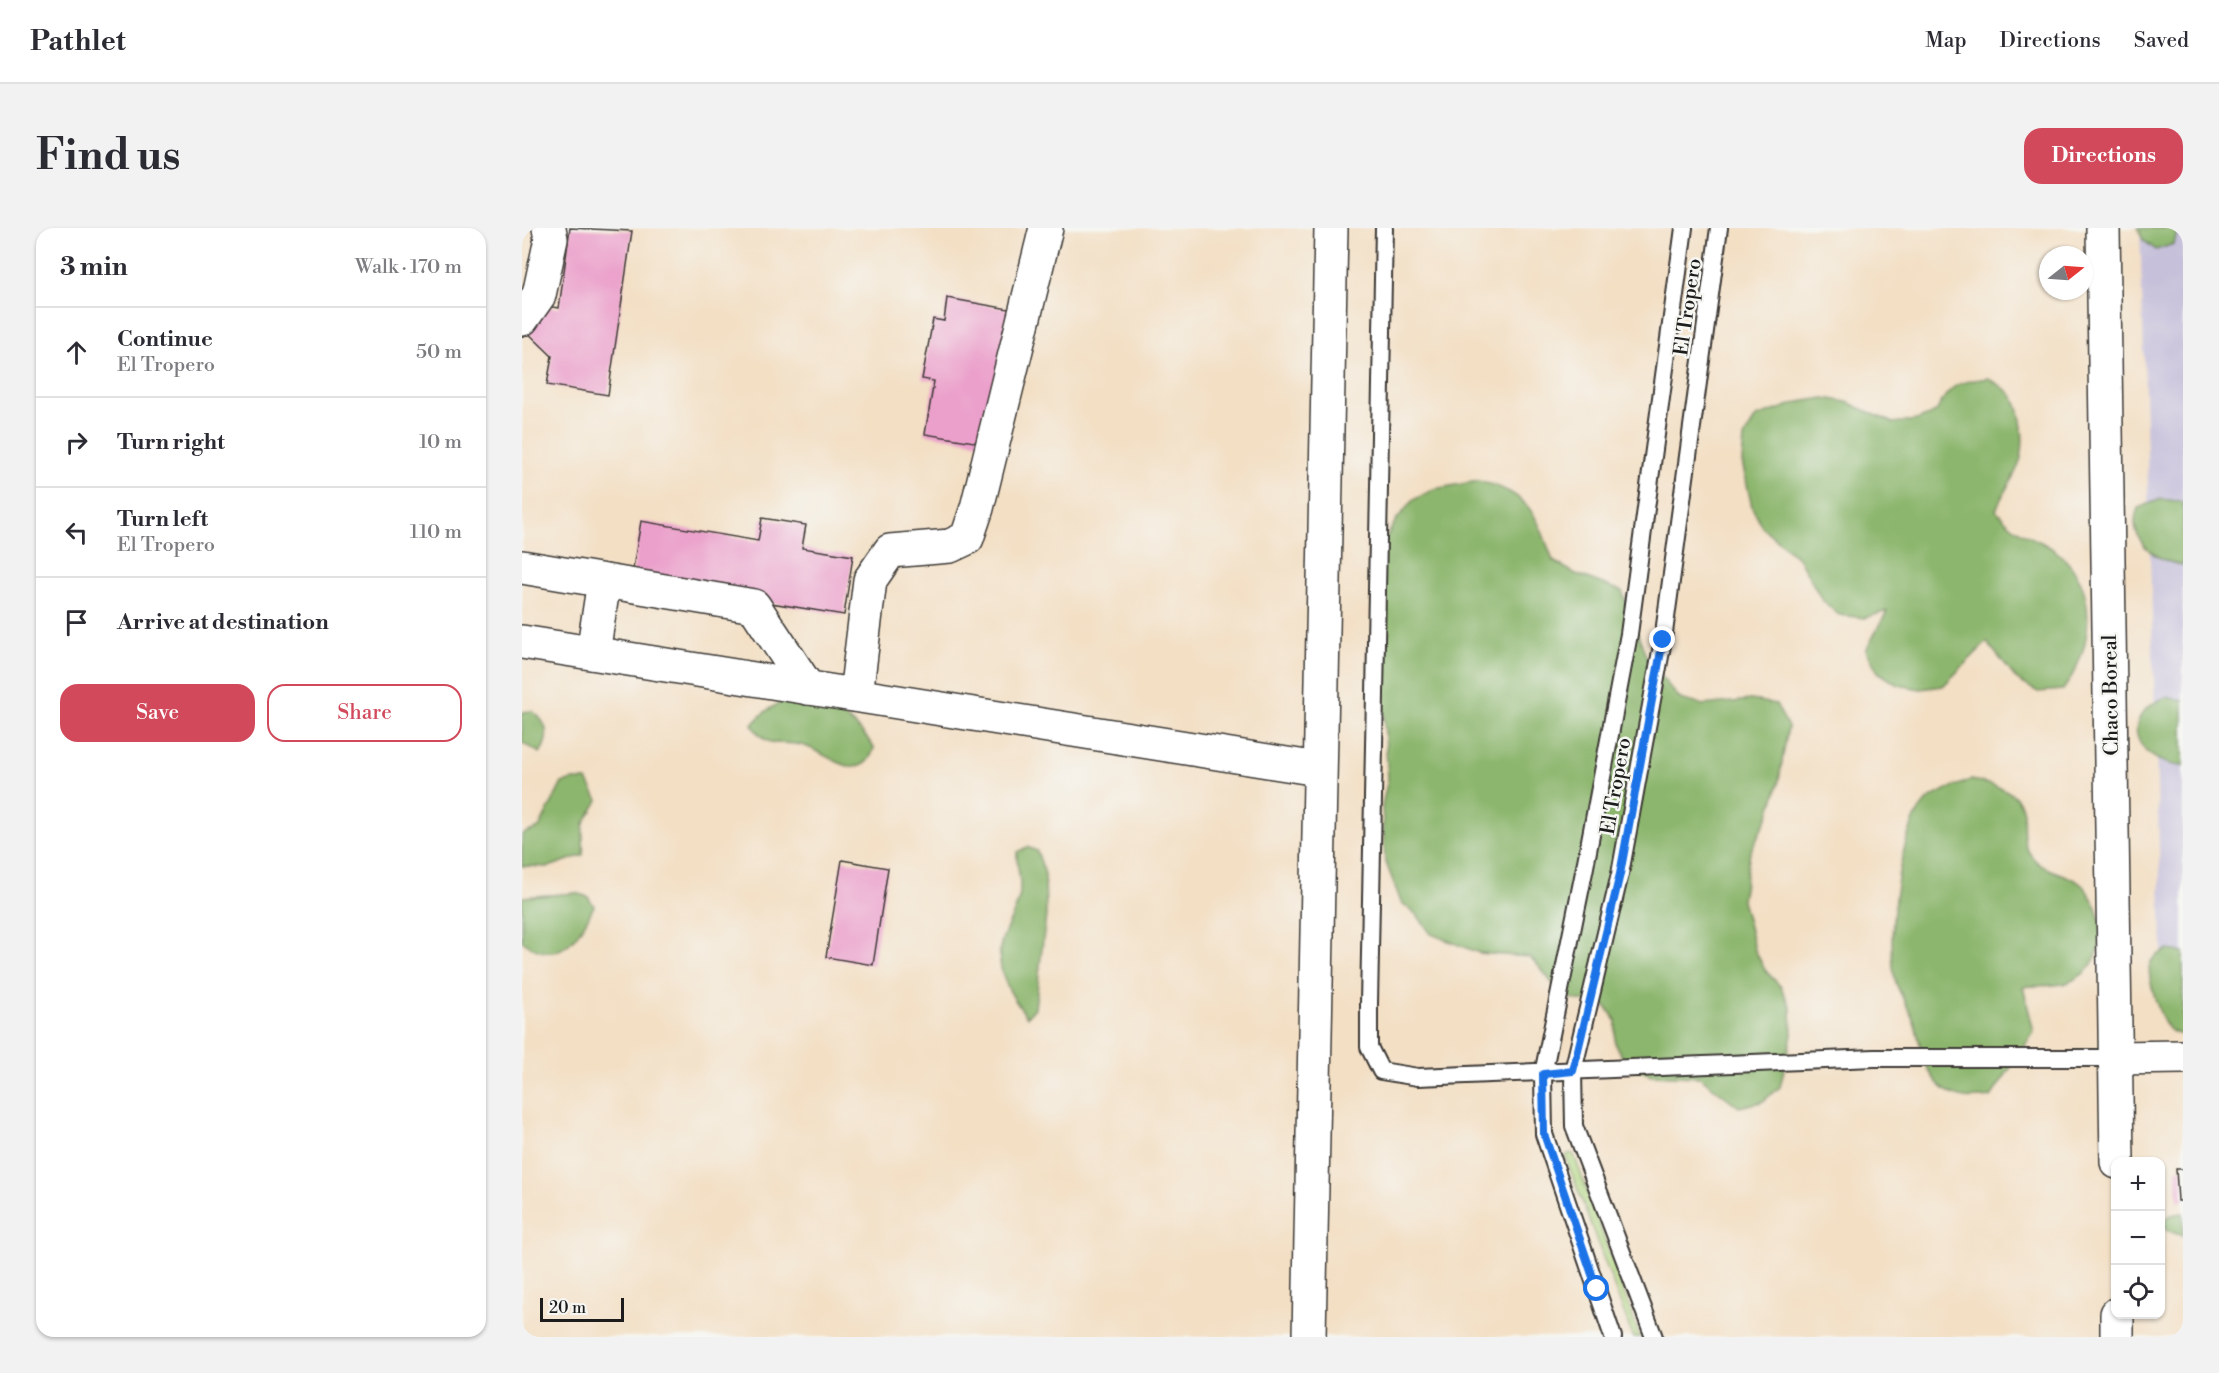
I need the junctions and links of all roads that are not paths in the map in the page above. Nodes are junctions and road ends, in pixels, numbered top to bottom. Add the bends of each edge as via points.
1 (549, 228) edge
2 (1046, 228) edge
3 (1331, 228) edge
4 (1384, 228) edge
5 (1684, 228) edge
6 (1719, 228) edge
7 (2103, 228) edge
8 (522, 319) edge
9 (522, 567) edge
10 (604, 581) junction
11 (522, 642) edge
12 (593, 653) junction
13 (808, 688) junction
14 (856, 695) junction
15 (1318, 769) junction
16 (2183, 1057) edge
17 (2116, 1058) junction
18 (1573, 1071) junction
19 (1543, 1074) junction
20 (2116, 1157) edge
21 (2117, 1319) edge
22 (1309, 1337) edge
23 (1613, 1337) edge
24 (1654, 1337) edge
25 (2117, 1337) edge

1 - 8 street via 551,239 539,295
2 - 14 street via 980,497 966,538 950,546 890,551 870,580
3 - 15 street
4 - 19 lane via 1369,1047 1381,1071 1418,1077
5 - 19 lane, El Tropero via 1629,634
6 - 18 lane, El Tropero via 1663,640 1620,874
7 - 17 street, Chaco Boreal
9 - 10 street
10 - 12 street
10 - 13 street via 753,606
11 - 12 street
12 - 13 street
13 - 14 street
14 - 15 street
15 - 22 street
16 - 17 street
17 - 18 lane via 1874,1058
17 - 20 street, Chaco Boreal
18 - 19 lane
18 - 24 lane, El Tropero via 1574,1126
19 - 23 lane, El Tropero via 1544,1134
21 - 25 street

